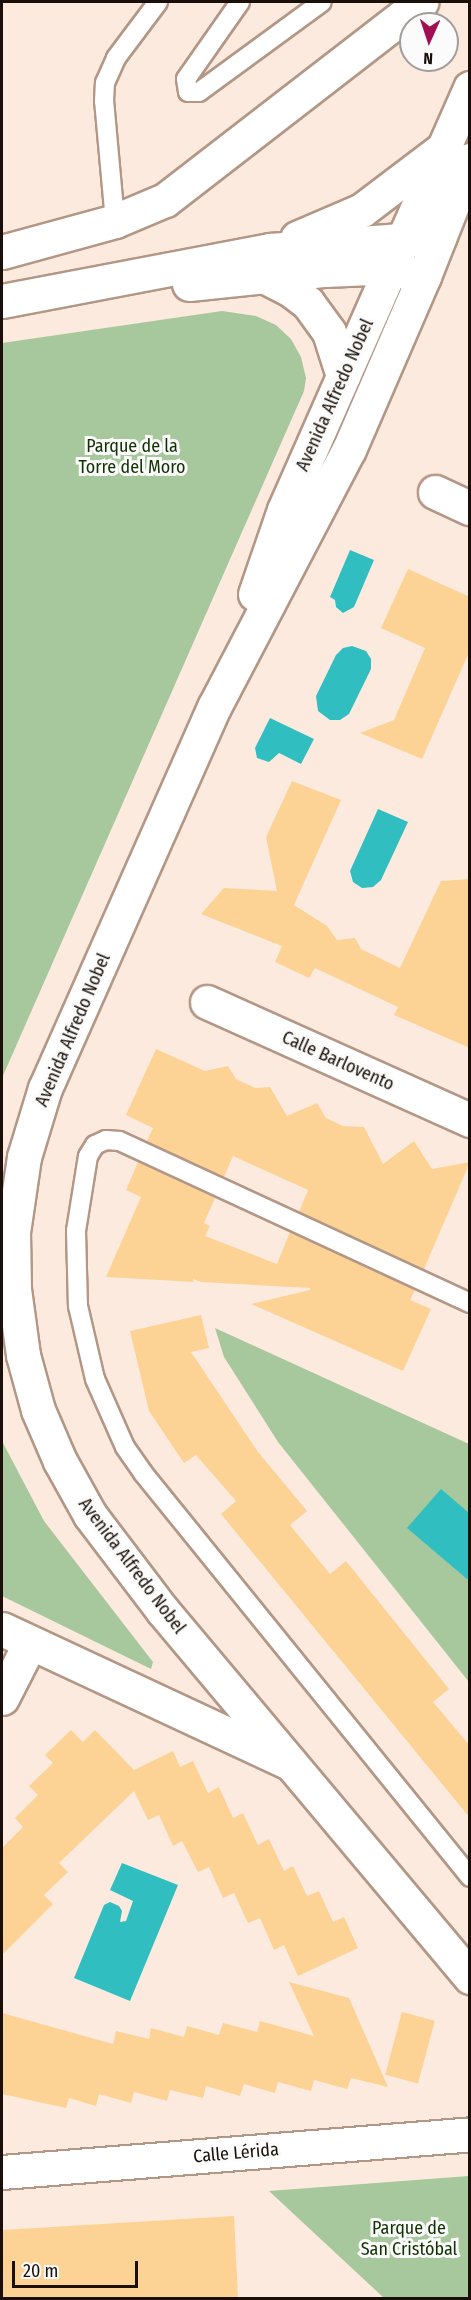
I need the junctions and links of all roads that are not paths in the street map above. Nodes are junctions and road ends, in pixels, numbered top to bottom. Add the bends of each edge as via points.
1 (158, 2) edge
2 (240, 2) edge
3 (322, 2) edge
4 (421, 2) edge
5 (470, 88) edge
6 (457, 153) edge
7 (115, 221) junction
8 (440, 237) junction
9 (402, 238) junction
10 (2, 252) edge
11 (267, 264) junction
12 (391, 268) junction
13 (424, 276) junction
14 (2, 301) edge
15 (343, 376) junction
16 (435, 492) dead end
17 (470, 508) edge
18 (214, 707) junction
19 (207, 1002) dead end
20 (470, 1120) edge
21 (8, 1294) edge
22 (470, 1303) edge
23 (16, 1636) edge
24 (2, 1698) edge
25 (291, 1764) junction
26 (470, 1877) edge
27 (470, 1977) edge
28 (470, 2134) edge
29 (2, 2172) edge

1 - 7 lane via 116,58 105,83
2 - 3 lane via 186,79 188,92 199,92
4 - 7 street via 165,200
5 - 6 street, Avenida Alfredo Nobel
6 - 8 street, Avenida Alfredo Nobel
6 - 9 street, Avenida Alfredo Nobel
6 - 11 street
7 - 10 street
8 - 9 street
8 - 13 street, Avenida Alfredo Nobel
9 - 11 street
9 - 12 street, Avenida Alfredo Nobel
11 - 12 street via 325,270
11 - 14 street
11 - 15 street via 308,303 329,332
12 - 13 street
12 - 15 street, Avenida Alfredo Nobel
13 - 18 street, Avenida Alfredo Nobel via 349,449
15 - 18 street, Avenida Alfredo Nobel via 284,510
16 - 17 street
18 - 21 street, Avenida Alfredo Nobel via 45,1088 24,1157
19 - 20 street, Calle Barlovento
21 - 25 street, Avenida Alfredo Nobel via 38,1410 90,1515 163,1611
22 - 26 lane via 119,1141 106,1140 95,1145 88,1156 76,1231 78,1306 95,1379 125,1447 142,1473
23 - 24 street
23 - 25 street
25 - 27 street, Avenida Alfredo Nobel
28 - 29 street, Calle Lérida

